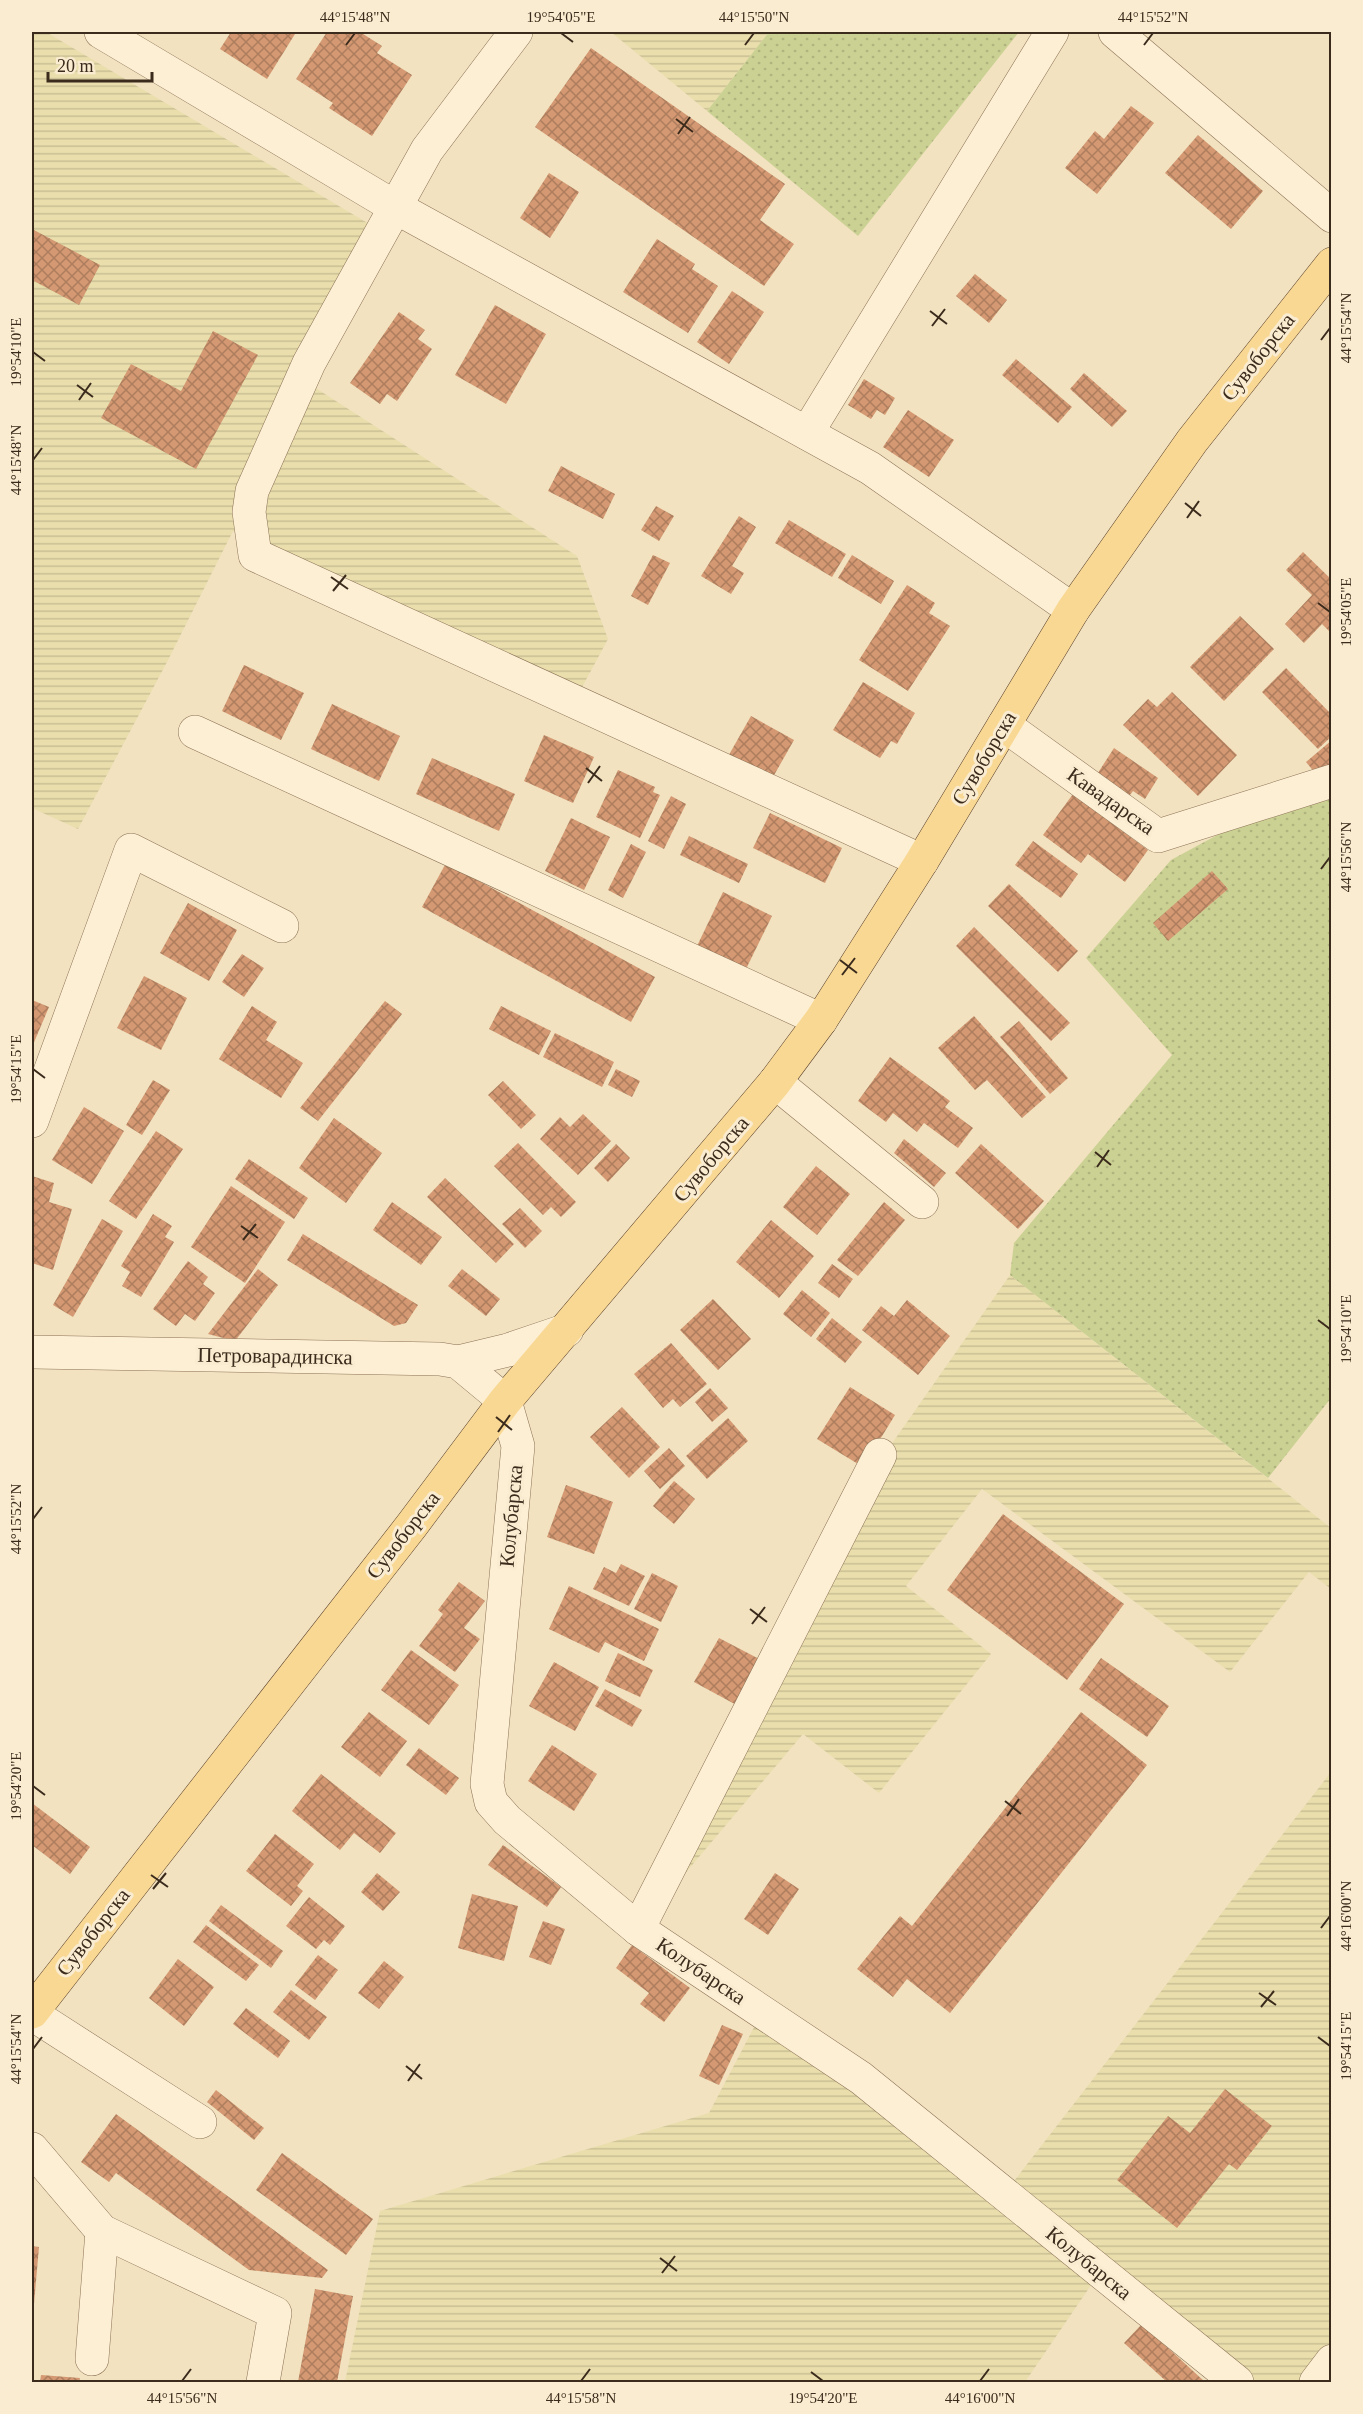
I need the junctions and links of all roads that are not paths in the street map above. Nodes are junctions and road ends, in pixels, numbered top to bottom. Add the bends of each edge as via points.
1 (101, 32) edge
2 (516, 32) edge
3 (1053, 32) edge
4 (1115, 32) edge
5 (395, 207) junction
6 (1332, 216) edge
7 (1332, 264) edge
8 (807, 433) junction
9 (1073, 610) junction
10 (1004, 725) junction
11 (195, 732) dead end
12 (1332, 781) edge
13 (922, 861) junction
14 (282, 926) dead end
15 (821, 1020) junction
16 (775, 1082) junction
17 (32, 1121) edge
18 (922, 1202) dead end
19 (567, 1329) junction
20 (32, 1352) edge
21 (458, 1362) junction
22 (505, 1401) junction
23 (880, 1455) dead end
24 (638, 1929) junction
25 (32, 2013) edge
26 (200, 2122) dead end
27 (32, 2149) edge
28 (102, 2231) junction
29 (92, 2359) dead end
30 (1332, 2361) edge
31 (263, 2382) edge
32 (1237, 2382) edge
33 (1316, 2382) edge

1 - 5 street
2 - 5 street via 427,150
3 - 8 street
4 - 6 street
5 - 8 street
5 - 13 street via 309,363 252,491 249,512 255,555
7 - 9 main road, Сувоборска via 1192,441
8 - 9 street via 870,468
9 - 10 main road, Сувоборска
10 - 12 street, Кавадарска via 1158,836
10 - 13 main road, Сувоборска
11 - 15 street
13 - 15 main road, Сувоборска
14 - 17 street via 131,850
15 - 16 main road, Сувоборска
16 - 18 street
16 - 19 main road, Сувоборска
19 - 21 street
19 - 22 main road, Сувоборска
20 - 21 street, Петроварадинска
21 - 22 street
22 - 24 street, Колубарска via 518,1446 487,1784 491,1802 507,1820
22 - 25 main road, Сувоборска
23 - 24 street
24 - 32 street, Колубарска via 861,2078
25 - 26 street
27 - 28 street
28 - 29 street
28 - 31 street via 275,2313
30 - 33 street

